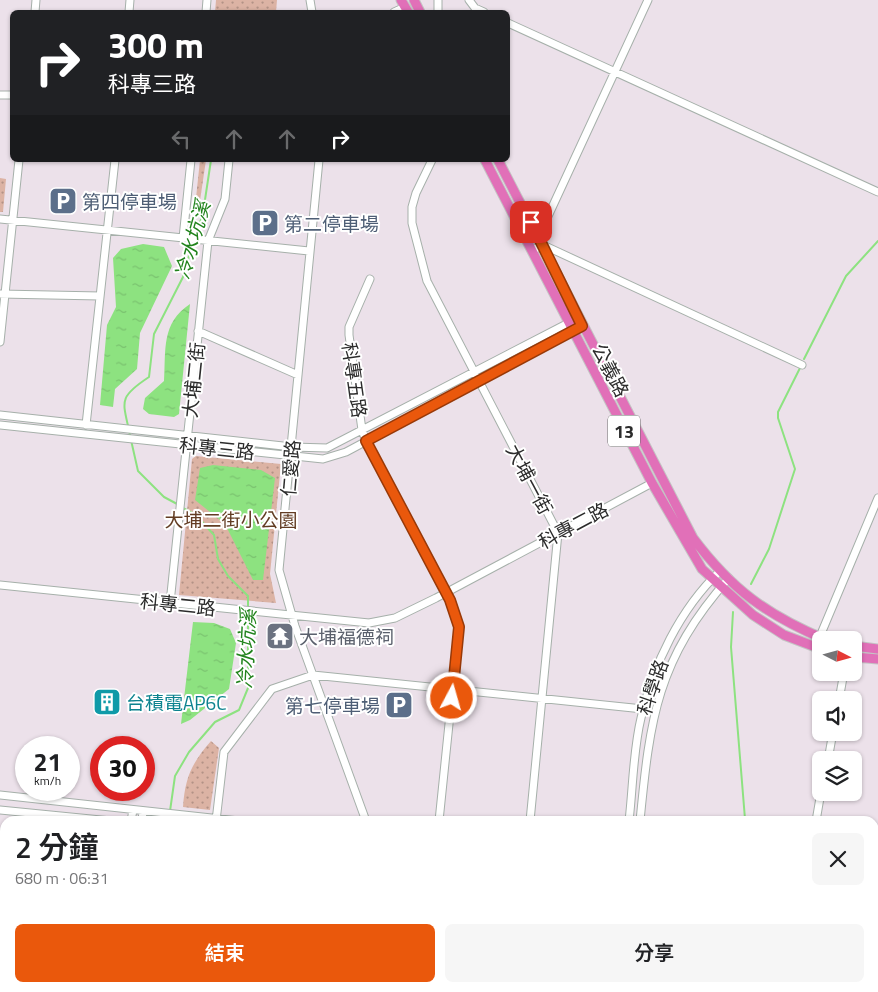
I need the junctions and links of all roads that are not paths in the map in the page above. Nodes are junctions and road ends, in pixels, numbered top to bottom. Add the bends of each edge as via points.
1 (469, 0) edge
2 (648, 0) edge
3 (480, 10) edge
4 (510, 24) edge
5 (615, 72) junction
6 (19, 162) edge
7 (115, 162) edge
8 (191, 162) edge
9 (229, 162) edge
10 (319, 162) edge
11 (431, 162) edge
12 (487, 162) edge
13 (499, 162) edge
14 (878, 192) edge
15 (0, 219) edge
16 (13, 220) junction
17 (107, 230) junction
18 (186, 238) junction
19 (205, 240) junction
20 (541, 241) junction
21 (533, 250) junction
22 (309, 251) junction
23 (370, 279) dead end
24 (3, 294) edge
25 (100, 296) junction
26 (580, 322) junction
27 (572, 327) junction
28 (198, 331) junction
29 (0, 342) edge
30 (802, 365) dead end
31 (474, 373) junction
32 (298, 375) junction
33 (596, 375) junction
34 (478, 381) junction
35 (613, 383) junction
36 (0, 415) edge
37 (86, 424) junction
38 (0, 425) edge
39 (362, 430) junction
40 (188, 435) junction
41 (366, 441) junction
42 (187, 445) junction
43 (292, 447) junction
44 (291, 457) junction
45 (652, 483) junction
46 (878, 498) edge
47 (558, 532) junction
48 (720, 571) junction
49 (712, 578) junction
50 (728, 578) junction
51 (0, 585) edge
52 (722, 586) junction
53 (446, 593) junction
54 (170, 603) junction
55 (291, 614) junction
56 (826, 631) edge
57 (812, 634) edge
58 (812, 646) edge
59 (862, 647) edge
60 (878, 649) edge
61 (862, 658) edge
62 (878, 660) edge
63 (313, 675) junction
64 (453, 689) junction
65 (543, 699) junction
66 (644, 709) junction
67 (0, 795) edge
68 (819, 801) edge
69 (0, 810) edge
70 (133, 810) junction
71 (143, 811) junction
72 (61, 816) edge
73 (132, 816) edge
74 (142, 816) edge
75 (186, 816) edge
76 (217, 816) edge
77 (364, 816) edge
78 (440, 816) edge
79 (531, 816) edge
80 (630, 816) edge
81 (641, 816) edge
82 (817, 816) edge

1 - 3 street
2 - 5 street
4 - 5 street
5 - 14 street
5 - 20 street
6 - 16 street
7 - 17 street
8 - 18 street
9 - 19 street, 大埔二街 via 225,199
10 - 22 street, 仁愛路
11 - 31 street, 大埔一街 via 416,193 412,223 427,281
12 - 21 main road, 公義路 / 13
13 - 20 main road, 公義路 / 13
15 - 16 street
16 - 17 street
16 - 24 street
17 - 18 street
17 - 25 street
18 - 19 street
19 - 22 street
19 - 28 street, 大埔二街
20 - 21 street
20 - 26 main road, 公義路 / 13
20 - 30 street
21 - 27 main road, 公義路 / 13
22 - 32 street, 仁愛路
23 - 39 street, 科專五路 via 348,335
24 - 25 street
24 - 29 street
25 - 37 street
26 - 27 street, 科專三路
26 - 35 main road, 公義路 / 13
27 - 31 street, 科專三路
27 - 33 main road, 公義路 / 13
27 - 34 street, 科專三路
28 - 32 street
28 - 40 street, 大埔二街
31 - 34 street, 大埔一街
31 - 39 street, 科專三路
32 - 43 street, 仁愛路
33 - 35 street
33 - 45 main road, 公義路 / 13
34 - 41 street, 科專三路
34 - 47 street, 大埔一街
35 - 48 main road, 公義路 / 13 via 694,538
36 - 37 street, 科專三路
37 - 40 street, 科專三路
38 - 42 street, 科專三路
39 - 41 street, 科專五路
39 - 43 street, 科專三路 via 327,448
40 - 42 street, 大埔二街
40 - 43 street, 科專三路
41 - 44 street, 科專三路 via 323,459
41 - 53 street, 科專五路
42 - 44 street, 科專三路
42 - 54 street, 大埔二街
43 - 44 street, 仁愛路
44 - 55 street, 仁愛路 via 279,570
45 - 47 street, 科專二路
45 - 49 main road, 公義路 / 13 via 685,543
46 - 56 street
47 - 53 street, 科專二路
47 - 65 street, 大埔一街
48 - 49 street, 科學路
48 - 50 main road, 公義路 / 13
49 - 52 main road, 公義路 / 13
49 - 66 street, 科學路 via 679,624 651,684
50 - 52 street, 科學路
50 - 57 main road, 公義路 / 13 via 759,607
51 - 54 street, 科專二路
52 - 58 main road, 公義路 / 13 via 753,615 784,634
52 - 81 street, 科學路 via 682,640 666,676 649,739
53 - 55 street, 科專二路 via 395,618 369,623
53 - 64 street, 科專五路 via 459,627
54 - 55 street, 科專二路
55 - 63 street, 仁愛路
59 - 60 main road
61 - 62 main road
63 - 64 street
63 - 76 street via 272,689 224,752
63 - 77 street, 仁愛路
64 - 65 street
64 - 78 street, 科專五路
65 - 66 street
65 - 79 street, 大埔一街
66 - 80 street, 科學路
67 - 70 street
68 - 82 street
69 - 72 street
70 - 71 street
70 - 73 street
71 - 74 street
71 - 75 street

